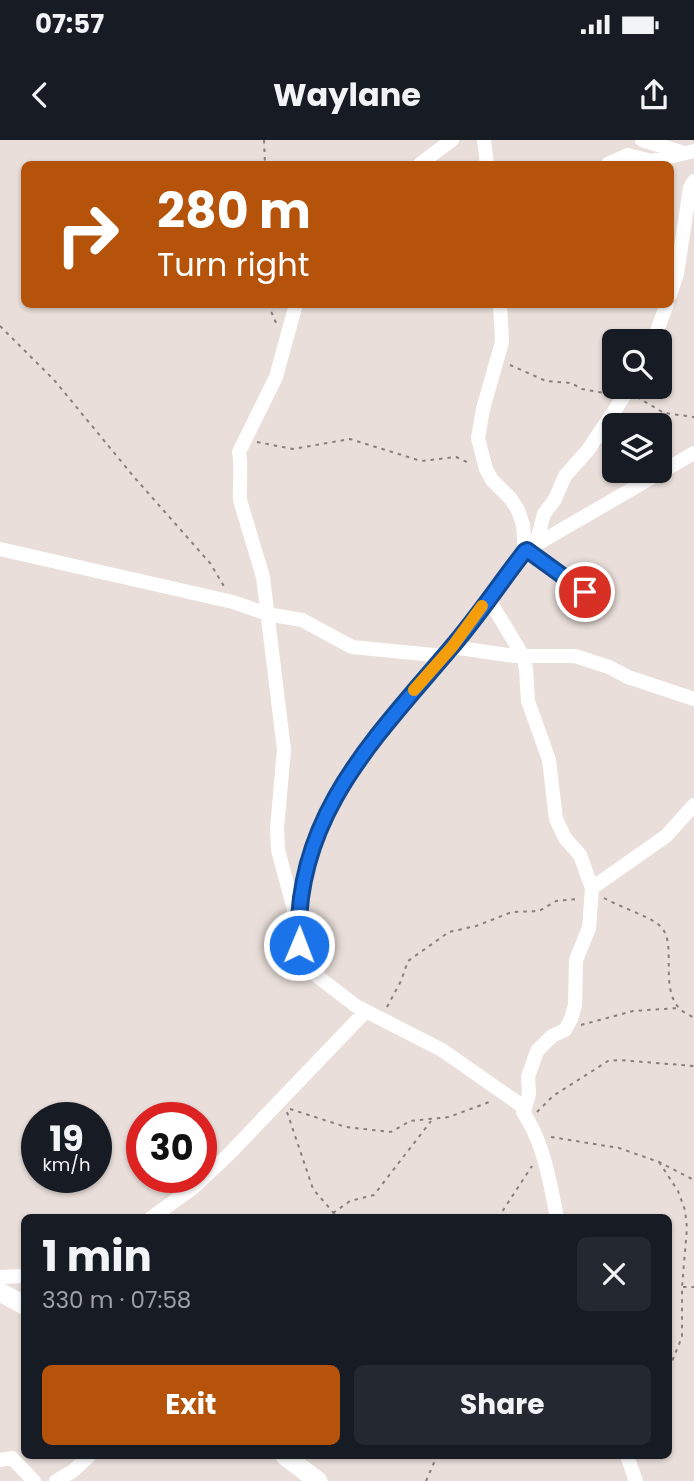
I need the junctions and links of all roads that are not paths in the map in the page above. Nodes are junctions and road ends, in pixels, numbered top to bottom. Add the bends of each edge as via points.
1 (452, 140) edge
2 (484, 140) edge
3 (642, 140) edge
4 (688, 152) edge
5 (430, 161) edge
6 (487, 161) edge
7 (615, 161) edge
8 (650, 161) edge
9 (650, 161) edge
10 (694, 181) edge
11 (683, 229) edge
12 (674, 283) edge
13 (295, 308) edge
14 (500, 308) edge
15 (665, 308) edge
16 (658, 329) edge
17 (622, 399) edge
18 (694, 453) edge
19 (529, 548) junction
20 (0, 550) edge
21 (488, 598) junction
22 (605, 606) dead end
23 (267, 614) junction
24 (448, 652) junction
25 (523, 656) junction
26 (694, 699) edge
27 (694, 805) edge
28 (592, 890) junction
29 (298, 922) junction
30 (366, 1011) junction
31 (527, 1114) junction
32 (157, 1214) edge
33 (556, 1214) edge
34 (21, 1276) edge
35 (0, 1277) edge
36 (0, 1292) edge
37 (21, 1304) edge
38 (86, 1459) edge
39 (289, 1459) edge
40 (628, 1459) edge
41 (0, 1460) edge
42 (34, 1481) edge
43 (56, 1481) edge
44 (318, 1481) edge
45 (635, 1481) edge

1 - 5 street
2 - 6 street
3 - 4 street
4 - 9 street
7 - 8 street via 628,155
10 - 11 street
11 - 12 street
13 - 23 street via 276,376 239,452 240,500 258,553
14 - 19 street via 502,342 478,438 492,480 518,510
15 - 16 street
17 - 19 street via 565,476
18 - 19 street
19 - 21 street
19 - 22 lane
20 - 23 street via 233,602
21 - 24 street
21 - 25 street
23 - 24 street via 302,620 352,647
23 - 29 street via 284,750 278,850
24 - 25 street
24 - 29 street via 360,756 330,804 307,860
25 - 26 street via 575,656
25 - 28 street via 528,701 549,760 556,818 580,855
27 - 28 street via 666,836
28 - 31 street via 589,928 576,960 575,1005 565,1030 537,1051 528,1077
29 - 30 street via 304,960 317,976
30 - 31 street via 442,1050
30 - 32 street via 228,1155
31 - 33 street
34 - 35 street
36 - 37 street
38 - 43 street
39 - 44 street
40 - 45 street
41 - 42 street via 12,1458

